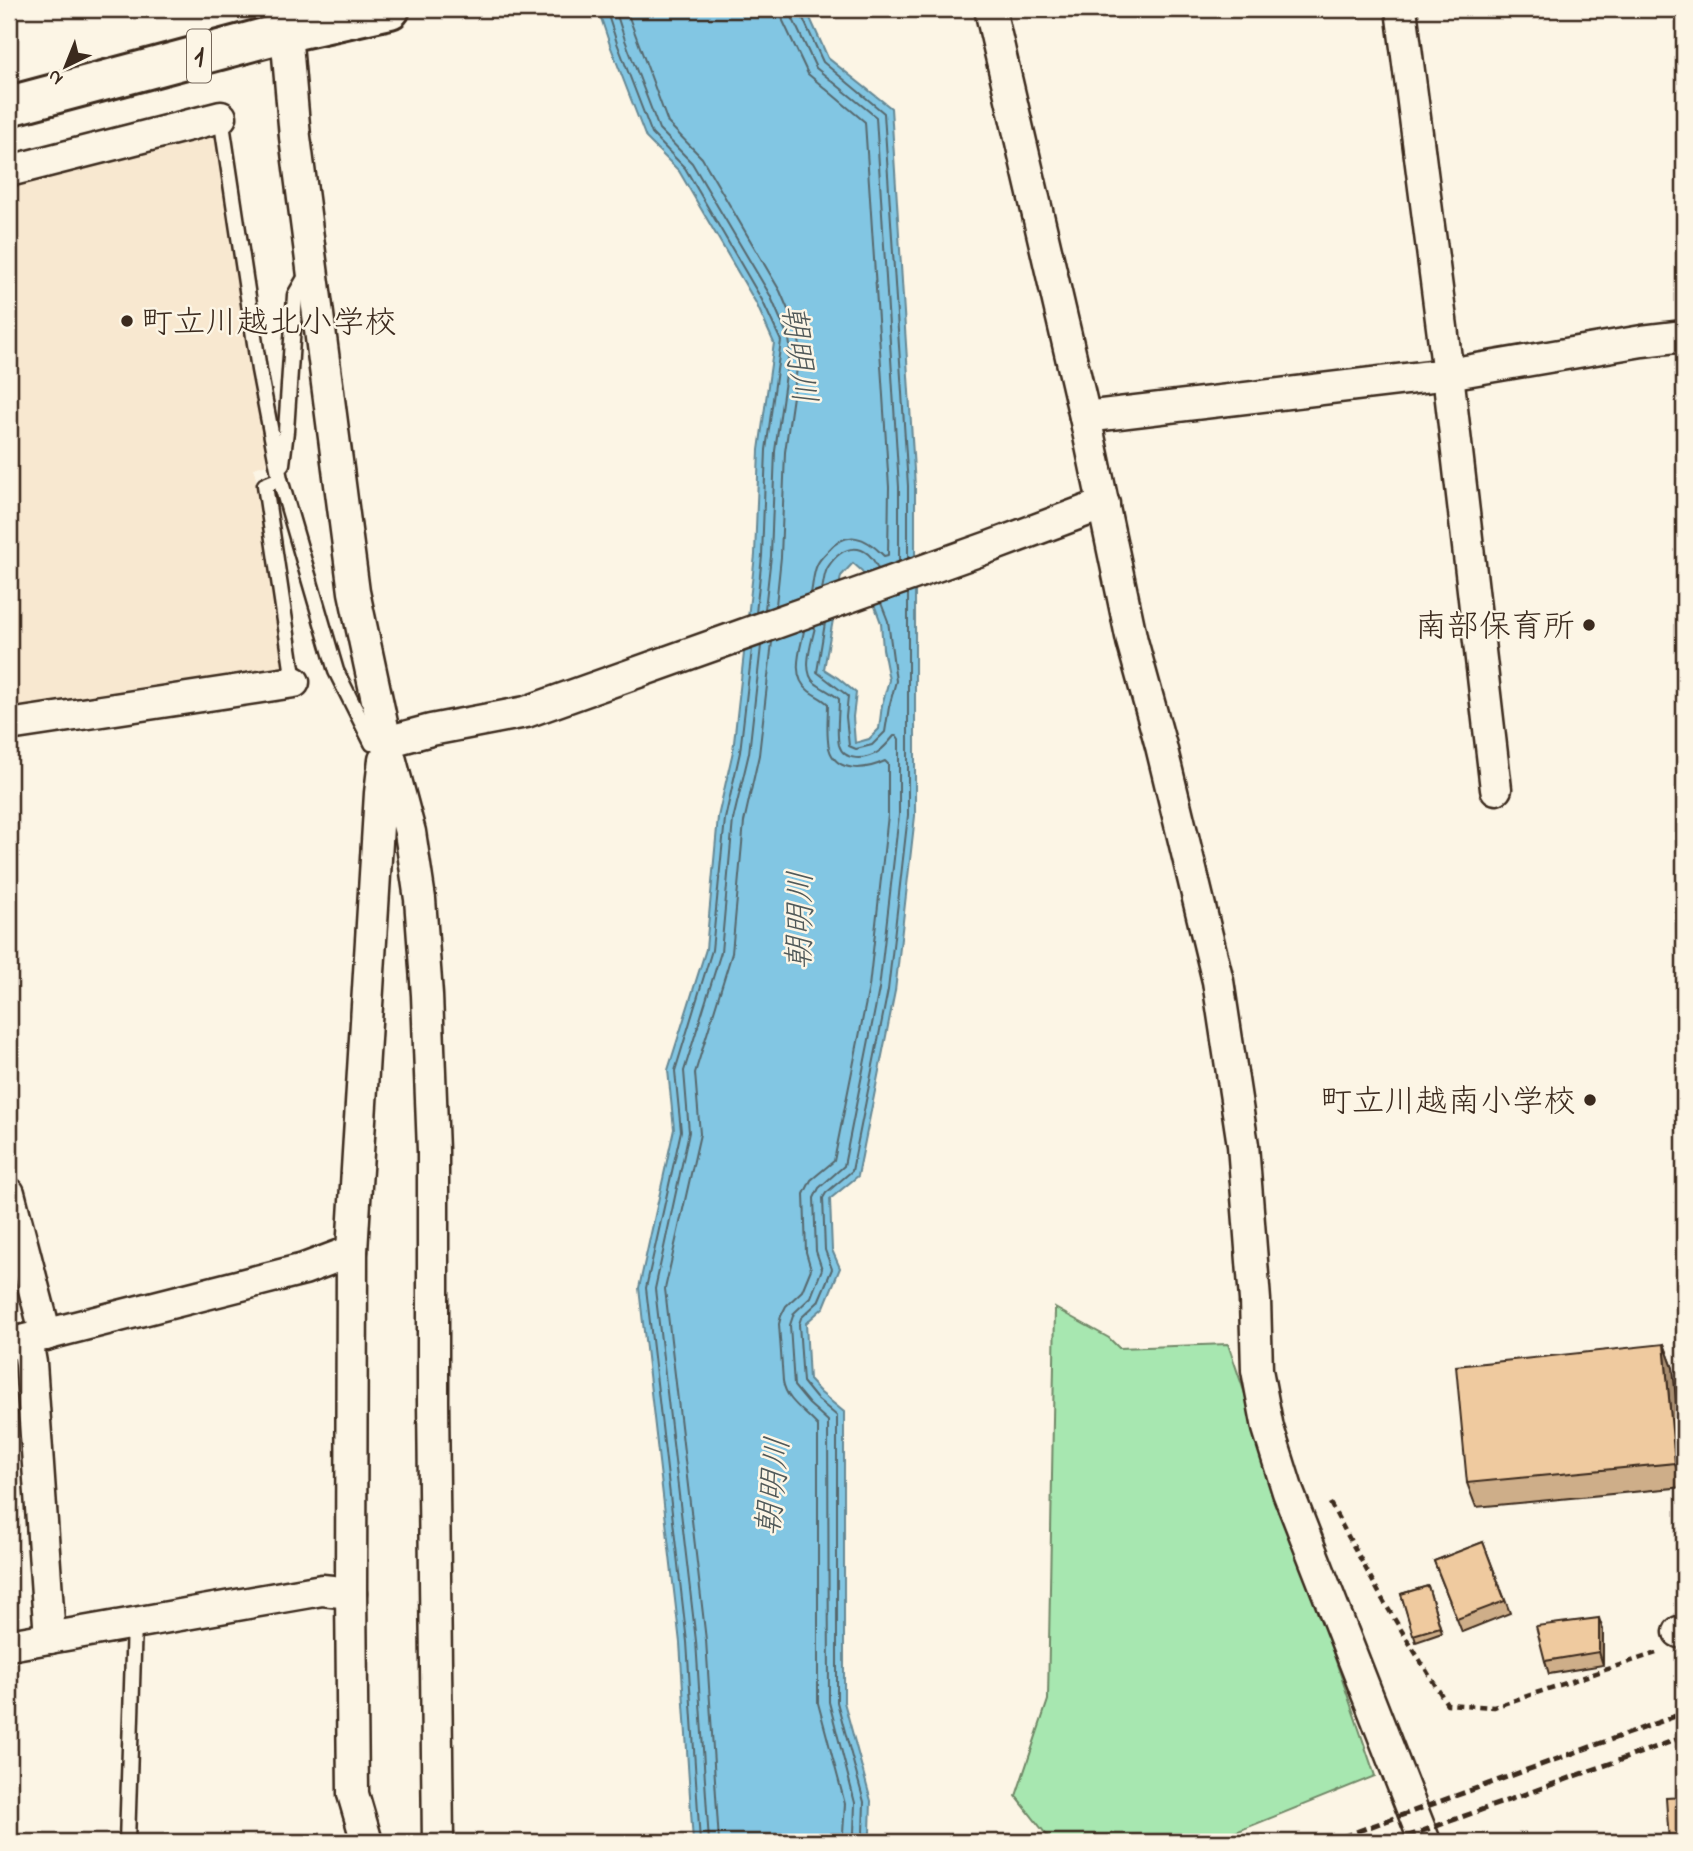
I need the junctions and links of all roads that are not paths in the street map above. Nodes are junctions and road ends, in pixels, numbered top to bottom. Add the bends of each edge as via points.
1 (390, 9) edge
2 (990, 9) edge
3 (1401, 9) edge
4 (286, 21) edge
5 (9, 106) edge
6 (220, 117) joint
7 (9, 171) edge
8 (313, 265) junction
9 (1684, 336) edge
10 (1448, 374) junction
11 (1085, 417) junction
12 (280, 479) junction
13 (1104, 504) junction
14 (294, 682) joint
15 (9, 725) edge
16 (386, 742) junction
17 (1496, 789) dead end
18 (9, 1194) edge
19 (352, 1251) junction
20 (27, 1340) edge
21 (351, 1593) junction
22 (134, 1623) junction
23 (50, 1638) junction
24 (9, 1645) edge
25 (353, 1794) junction
26 (127, 1842) edge
27 (352, 1842) edge
28 (367, 1842) edge
29 (438, 1842) edge
30 (1425, 1842) edge

1 - 4 highway, 1
2 - 11 street
3 - 10 street
4 - 5 highway, 1
4 - 8 street via 295,137
6 - 7 street
6 - 12 lane
8 - 12 lane via 295,295
8 - 16 street via 354,592
9 - 10 street
10 - 11 street
10 - 17 street
11 - 13 street
12 - 14 lane via 265,485
12 - 16 lane via 336,671 372,743
13 - 16 street via 526,712
13 - 30 street via 1132,641 1218,981 1243,1144 1257,1370 1268,1428 1288,1492
14 - 15 street
16 - 19 street
16 - 29 street via 410,832 427,995 433,1151
18 - 20 street
19 - 20 street via 304,1269
19 - 21 street
20 - 23 street
21 - 22 street via 322,1590
21 - 25 street
22 - 23 street
22 - 26 lane
23 - 24 street
25 - 27 street
25 - 28 street

